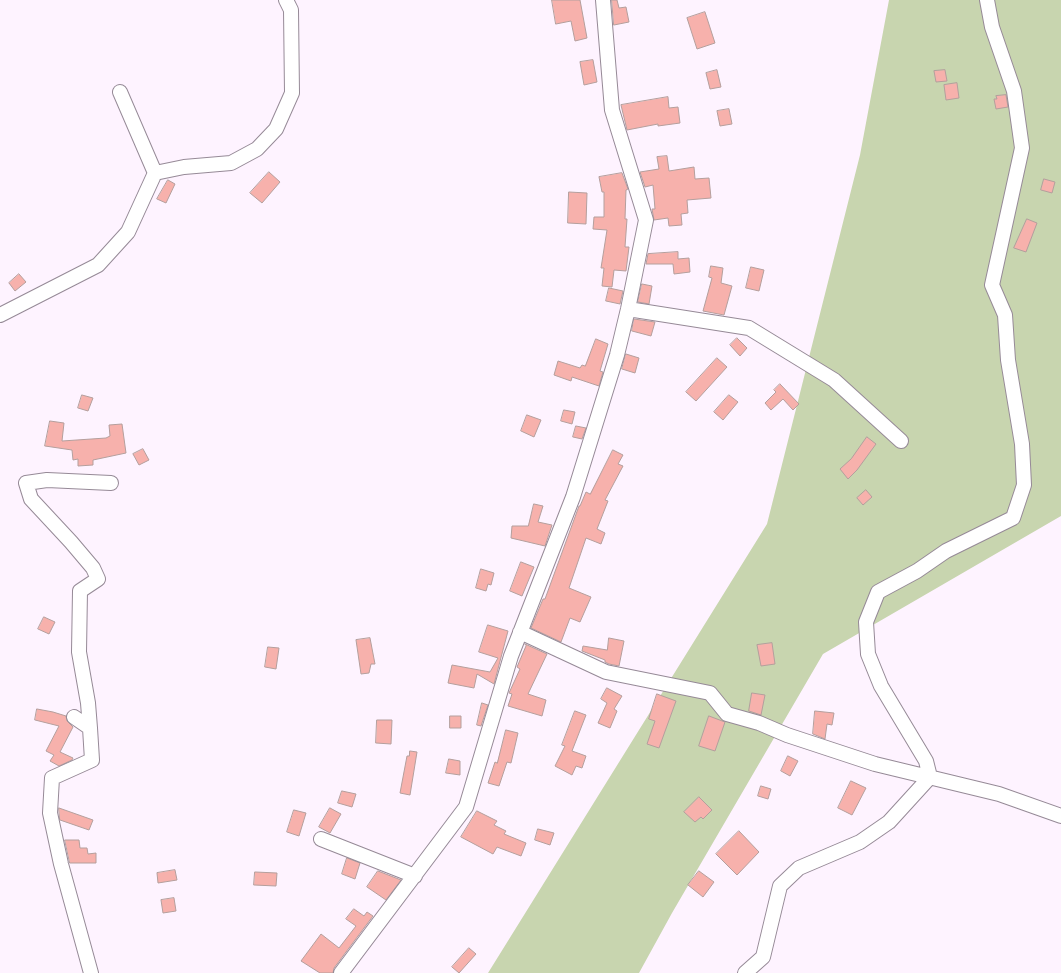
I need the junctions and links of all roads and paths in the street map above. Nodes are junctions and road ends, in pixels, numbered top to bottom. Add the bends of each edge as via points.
1 (286, 0) edge
2 (603, 0) edge
3 (986, 0) edge
4 (120, 92) dead end
5 (155, 173) junction
6 (628, 309) junction
7 (0, 315) edge
8 (901, 441) dead end
9 (111, 483) dead end
10 (520, 632) junction
11 (74, 718) dead end
12 (90, 728) junction
13 (930, 777) junction
14 (1061, 816) edge
15 (321, 839) dead end
16 (415, 876) junction
17 (91, 973) edge
18 (341, 973) edge
19 (744, 973) edge

1 - 5 street via 291,10 292,93 276,129 257,149 231,163 184,167
2 - 6 street via 612,110 646,220
3 - 13 street via 992,27 1014,91 1022,148 992,285 1005,315 1008,360 1022,444 1024,485 1013,518 946,551 917,571 878,592 866,622 868,654 880,686 923,755
4 - 5 street
5 - 7 street via 128,232 98,265
6 - 8 street via 750,328 834,380
6 - 10 street via 617,355 573,497
9 - 12 street via 47,480 26,483 31,499 93,568 98,579 80,591 79,652
10 - 13 street via 606,672 710,693 727,714 875,764
10 - 16 street via 466,807
11 - 12 street
12 - 17 street via 92,760 52,778 50,812 61,864
13 - 14 street via 999,794
13 - 19 street via 889,822 860,842 799,868 780,886 763,957
15 - 16 street
16 - 18 street

